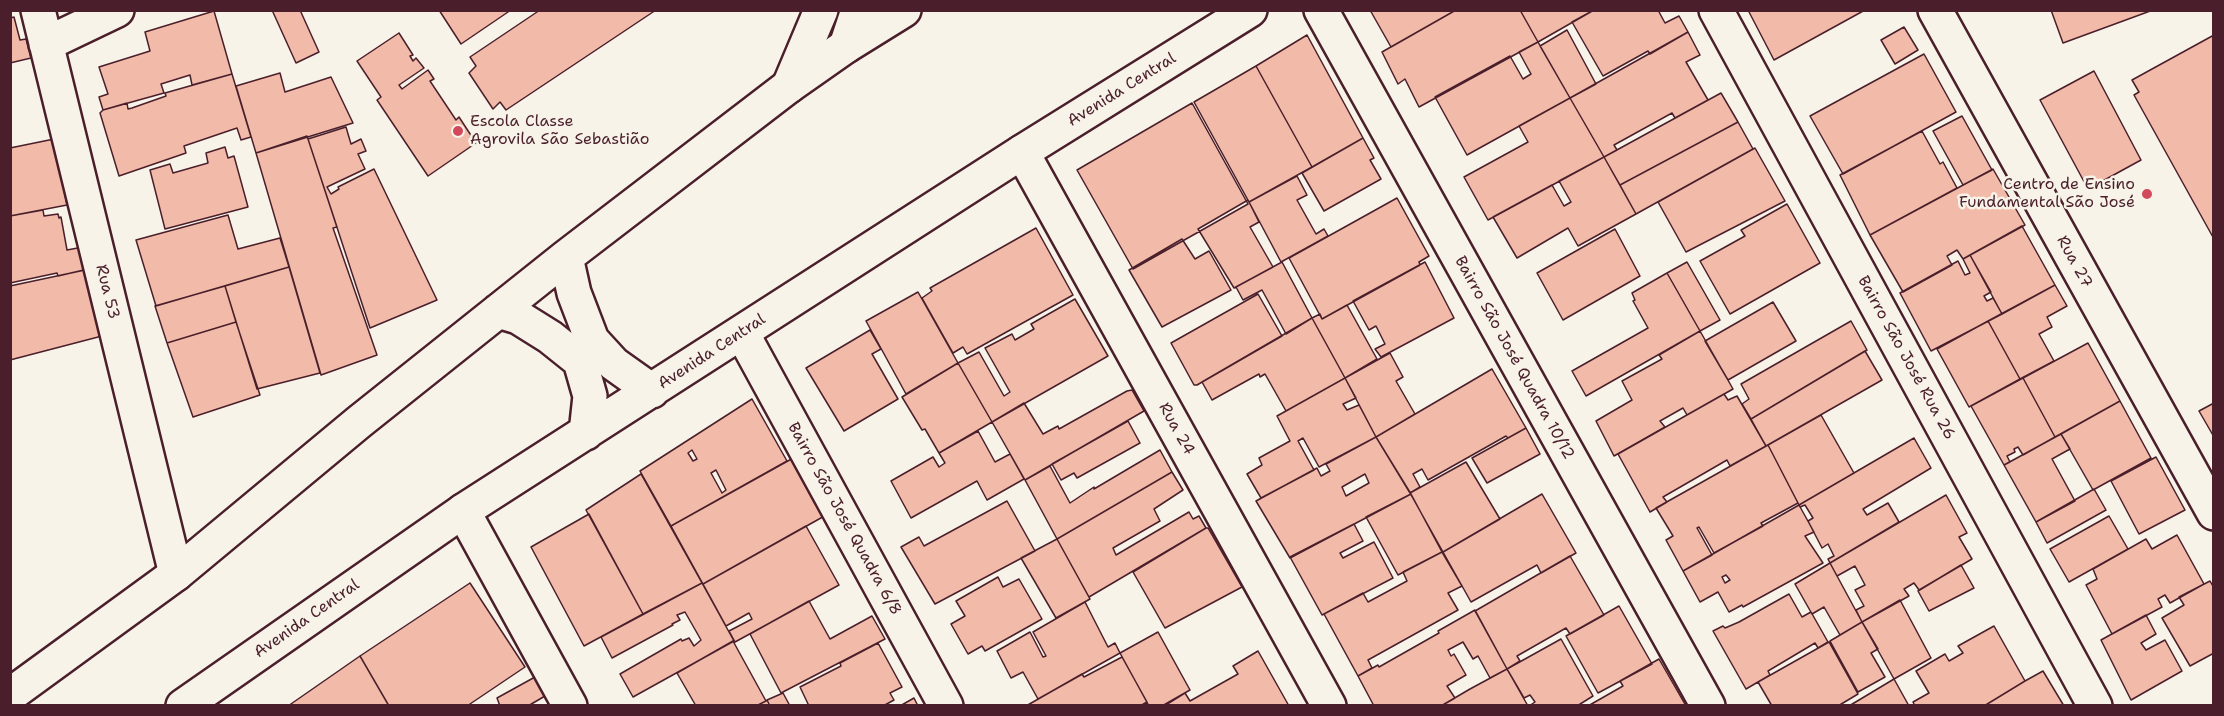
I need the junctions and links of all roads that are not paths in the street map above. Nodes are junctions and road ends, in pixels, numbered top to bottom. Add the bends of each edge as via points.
1 (38, 10) edge
2 (117, 10) edge
3 (821, 10) edge
4 (858, 10) edge
5 (904, 10) edge
6 (1250, 10) edge
7 (1320, 10) edge
8 (1716, 10) edge
9 (1935, 10) edge
10 (46, 44) junction
11 (846, 46) junction
12 (789, 86) junction
13 (1022, 152) junction
14 (566, 257) junction
15 (498, 311) junction
16 (742, 333) junction
17 (652, 391) junction
18 (586, 433) junction
19 (463, 511) junction
20 (2214, 513) edge
21 (176, 574) junction
22 (10, 695) edge
23 (189, 704) edge
24 (570, 705) edge
25 (946, 705) edge
26 (1329, 705) edge
27 (1708, 705) edge
28 (2096, 705) edge

1 - 10 street, Rua 53
2 - 10 street
3 - 12 street
4 - 11 street
5 - 11 street
6 - 13 street, Avenida Central
7 - 27 street, Bairro São José Quadra 10/12
8 - 28 street, Bairro São José Rua 26
9 - 20 street, Rua 27
10 - 21 street, Rua 53
11 - 12 street
12 - 14 street
13 - 16 street, Avenida Central
13 - 26 street, Rua 24
14 - 15 street
14 - 17 street via 574,293 592,340 614,364
15 - 18 street via 518,317 580,361 590,396
15 - 21 street
16 - 17 street, Avenida Central
16 - 25 street, Bairro São José Quadra 6/8
17 - 18 street, Avenida Central
18 - 19 street, Avenida Central
19 - 23 street, Avenida Central
19 - 24 street
21 - 22 street

